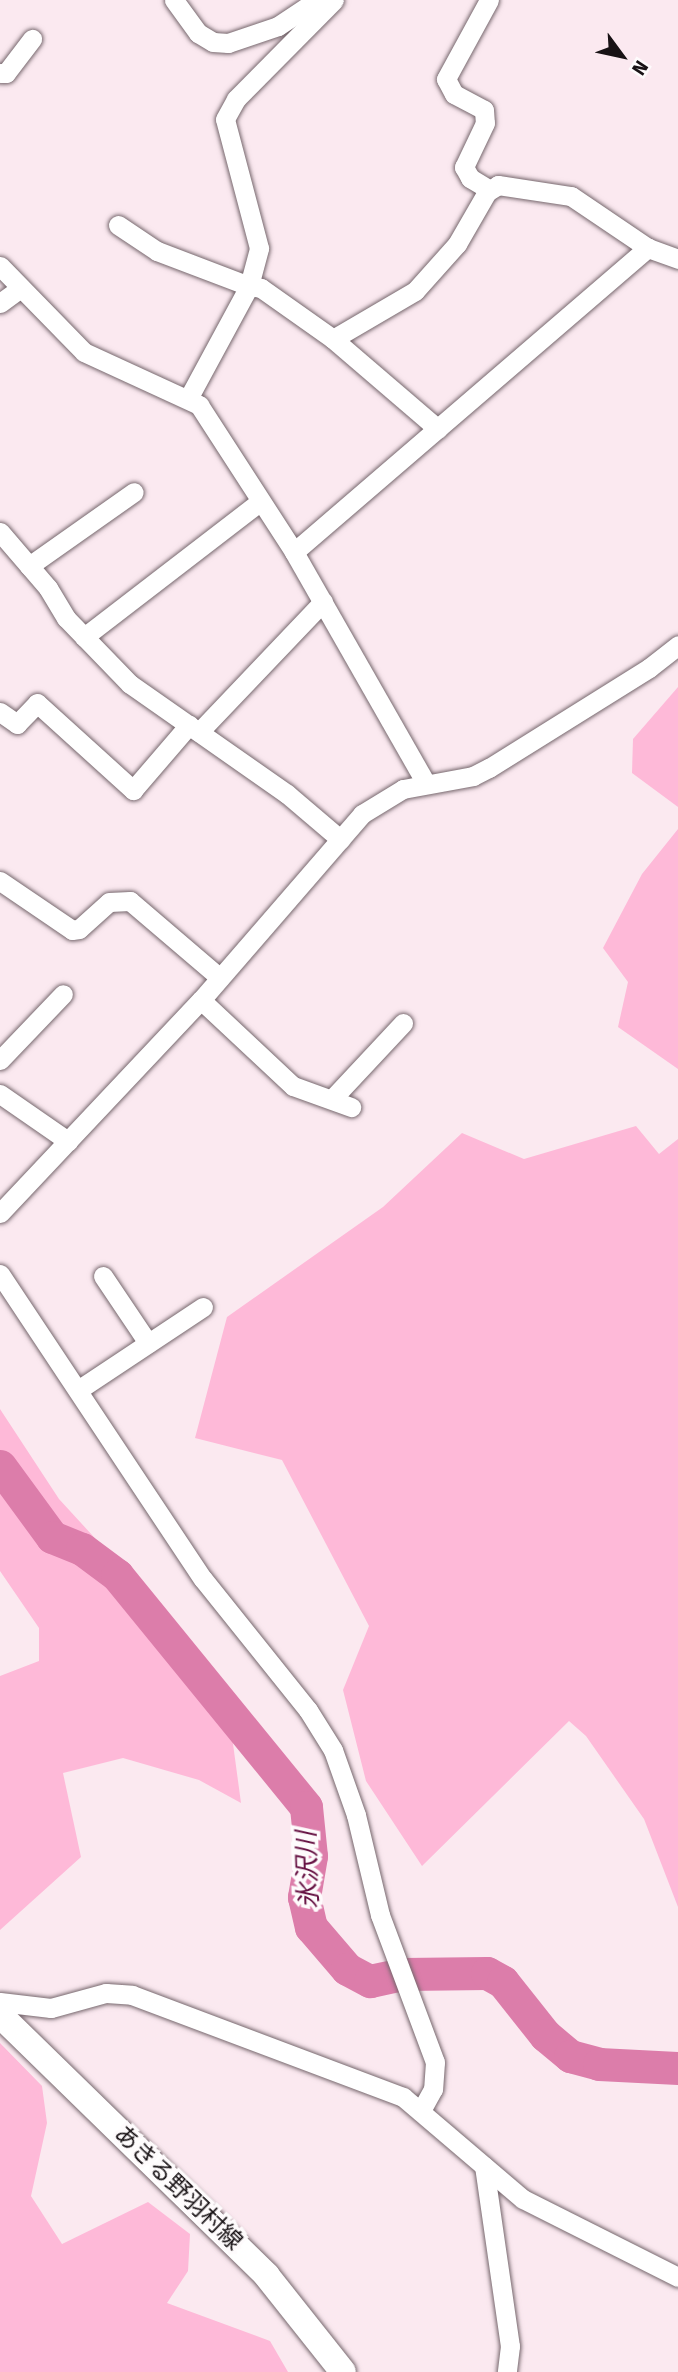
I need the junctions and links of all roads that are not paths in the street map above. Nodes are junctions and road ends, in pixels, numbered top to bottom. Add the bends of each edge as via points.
1 (174, 0) edge
2 (317, 0) edge
3 (334, 0) edge
4 (489, 0) edge
5 (32, 39) dead end
6 (0, 73) edge
7 (490, 190) junction
8 (118, 225) dead end
9 (648, 248) junction
10 (678, 259) edge
11 (0, 267) edge
12 (249, 286) junction
13 (19, 289) junction
14 (0, 303) edge
15 (333, 339) junction
16 (189, 397) junction
17 (438, 429) junction
18 (134, 492) dead end
19 (259, 502) junction
20 (0, 533) edge
21 (294, 552) junction
22 (29, 566) junction
23 (323, 602) junction
24 (84, 637) junction
25 (678, 645) edge
26 (0, 712) edge
27 (194, 729) junction
28 (425, 782) junction
29 (340, 839) junction
30 (0, 881) edge
31 (220, 978) junction
32 (63, 994) dead end
33 (201, 1000) junction
34 (403, 1023) dead end
35 (0, 1060) edge
36 (0, 1094) edge
37 (332, 1099) junction
38 (351, 1107) dead end
39 (68, 1141) junction
40 (0, 1213) edge
41 (0, 1275) edge
42 (103, 1276) dead end
43 (202, 1307) dead end
44 (148, 1343) junction
45 (78, 1390) junction
46 (0, 2003) edge
47 (0, 2015) edge
48 (421, 2111) junction
49 (484, 2166) junction
50 (678, 2277) edge
51 (343, 2372) edge
52 (507, 2372) edge

1 - 2 street via 198,33 213,42 228,43 278,26
3 - 12 street via 236,99 225,119 259,248
4 - 7 street via 446,79 454,94 484,110 485,123 464,167 470,178
5 - 6 street via 6,73
7 - 9 street via 498,186 571,196
7 - 15 street via 457,244 415,291
8 - 12 street via 157,251
9 - 10 street
9 - 17 street
11 - 13 street
12 - 15 street via 261,288
12 - 16 street
13 - 14 street
13 - 16 street via 84,352
15 - 17 street
16 - 19 street via 199,405
17 - 21 street
18 - 22 street
19 - 21 street
19 - 24 street
20 - 22 street
21 - 23 street
22 - 24 street
23 - 27 street
23 - 28 street
24 - 27 street via 130,684
25 - 28 street via 489,768 450,782
26 - 27 street via 17,724 37,703 133,790
27 - 29 street via 287,794
28 - 29 street via 384,798
29 - 31 street
30 - 31 street via 72,930 109,902 130,901
31 - 33 street
32 - 35 street
33 - 37 street via 293,1086
33 - 39 street
34 - 37 street
36 - 39 street
37 - 38 street
39 - 40 street
41 - 45 street
42 - 44 street
43 - 44 street
44 - 45 street
45 - 48 street via 203,1579 308,1710 333,1750 404,1981 435,2062 433,2089
46 - 48 street via 59,2008 106,1993 132,1996 402,2097
47 - 51 main road, あきる野羽村線 via 267,2276
48 - 49 street
49 - 50 street via 534,2206
49 - 52 street via 508,2333

